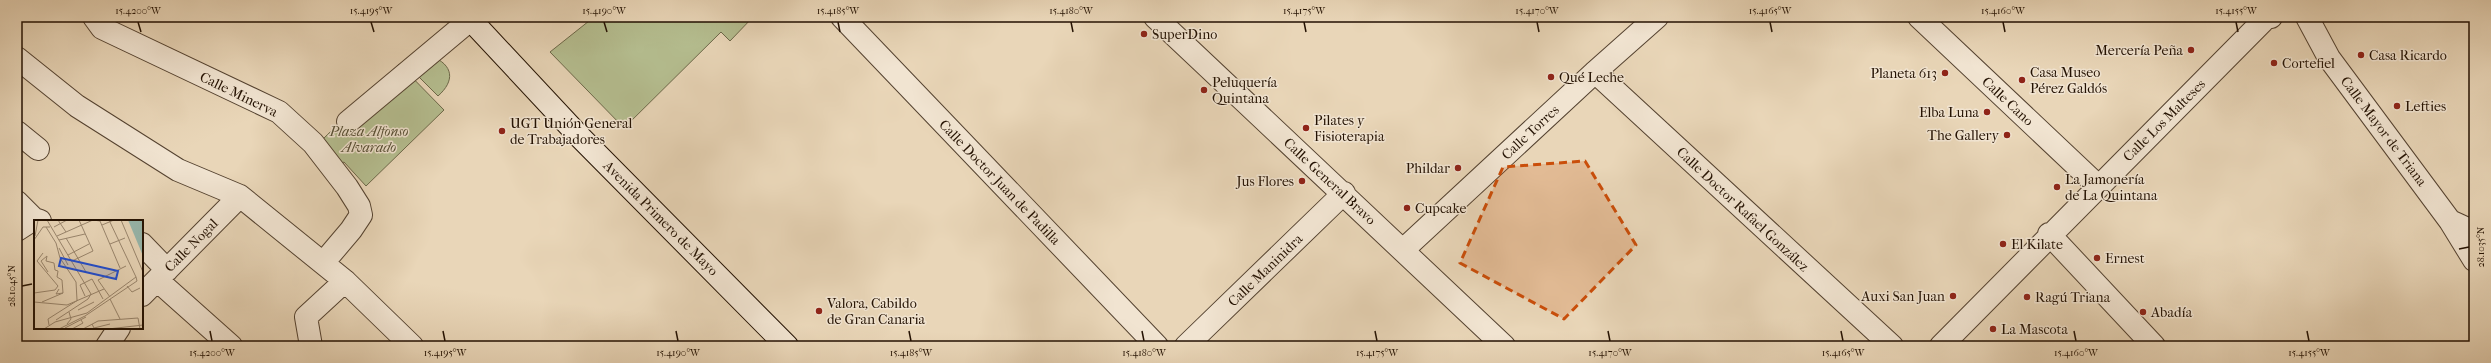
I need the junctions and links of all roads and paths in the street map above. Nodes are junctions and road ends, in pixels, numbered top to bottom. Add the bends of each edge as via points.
1 (94, 17) edge
2 (842, 17) edge
3 (1657, 17) edge
4 (1918, 17) edge
5 (2271, 17) edge
6 (2307, 17) edge
7 (469, 18) edge
8 (1167, 21) edge
9 (17, 58) edge
10 (1595, 72) junction
11 (348, 122) dead end
12 (17, 132) edge
13 (38, 149) dead end
14 (2098, 186) junction
15 (1344, 193) junction
16 (240, 196) junction
17 (17, 202) edge
18 (2450, 221) junction
19 (32, 223) edge
20 (2474, 232) edge
21 (2050, 234) junction
22 (143, 246) edge
23 (1404, 249) junction
24 (2474, 260) edge
25 (323, 263) junction
26 (162, 275) junction
27 (345, 282) junction
28 (143, 294) edge
29 (231, 346) edge
30 (310, 346) edge
31 (412, 346) edge
32 (787, 346) edge
33 (1157, 346) edge
34 (1186, 346) edge
35 (1504, 346) edge
36 (1892, 346) edge
37 (1941, 346) edge
38 (2154, 346) edge

1 - 25 street, Calle Minerva via 102,28 279,112 313,143 348,187 361,215
2 - 33 street, Calle Doctor Juan de Padilla
3 - 10 street, Calle Torres
4 - 14 street, Calle Cano
5 - 14 street, Calle Los Malteses via 2266,18
6 - 18 street, Calle Mayor de Triana via 2330,58
7 - 11 street
7 - 32 street, Avenida Primero de Mayo via 580,137
8 - 15 street, Calle General Bravo
9 - 16 street via 77,106 178,170
10 - 23 street, Calle Torres
10 - 36 street, Calle Doctor Rafael González
12 - 13 street
14 - 21 street, Calle Los Malteses
15 - 23 street, Calle General Bravo
15 - 34 street, Calle Maninidra
16 - 25 street
16 - 26 street, Calle Nogal
17 - 19 street
18 - 20 street, Calle Mayor de Triana
18 - 24 street
21 - 37 street, Calle Los Malteses
21 - 38 street
22 - 26 street
23 - 35 street, Calle General Bravo
25 - 27 street
26 - 28 street, Calle Nogal
26 - 29 street
27 - 30 street via 306,317
27 - 31 street

